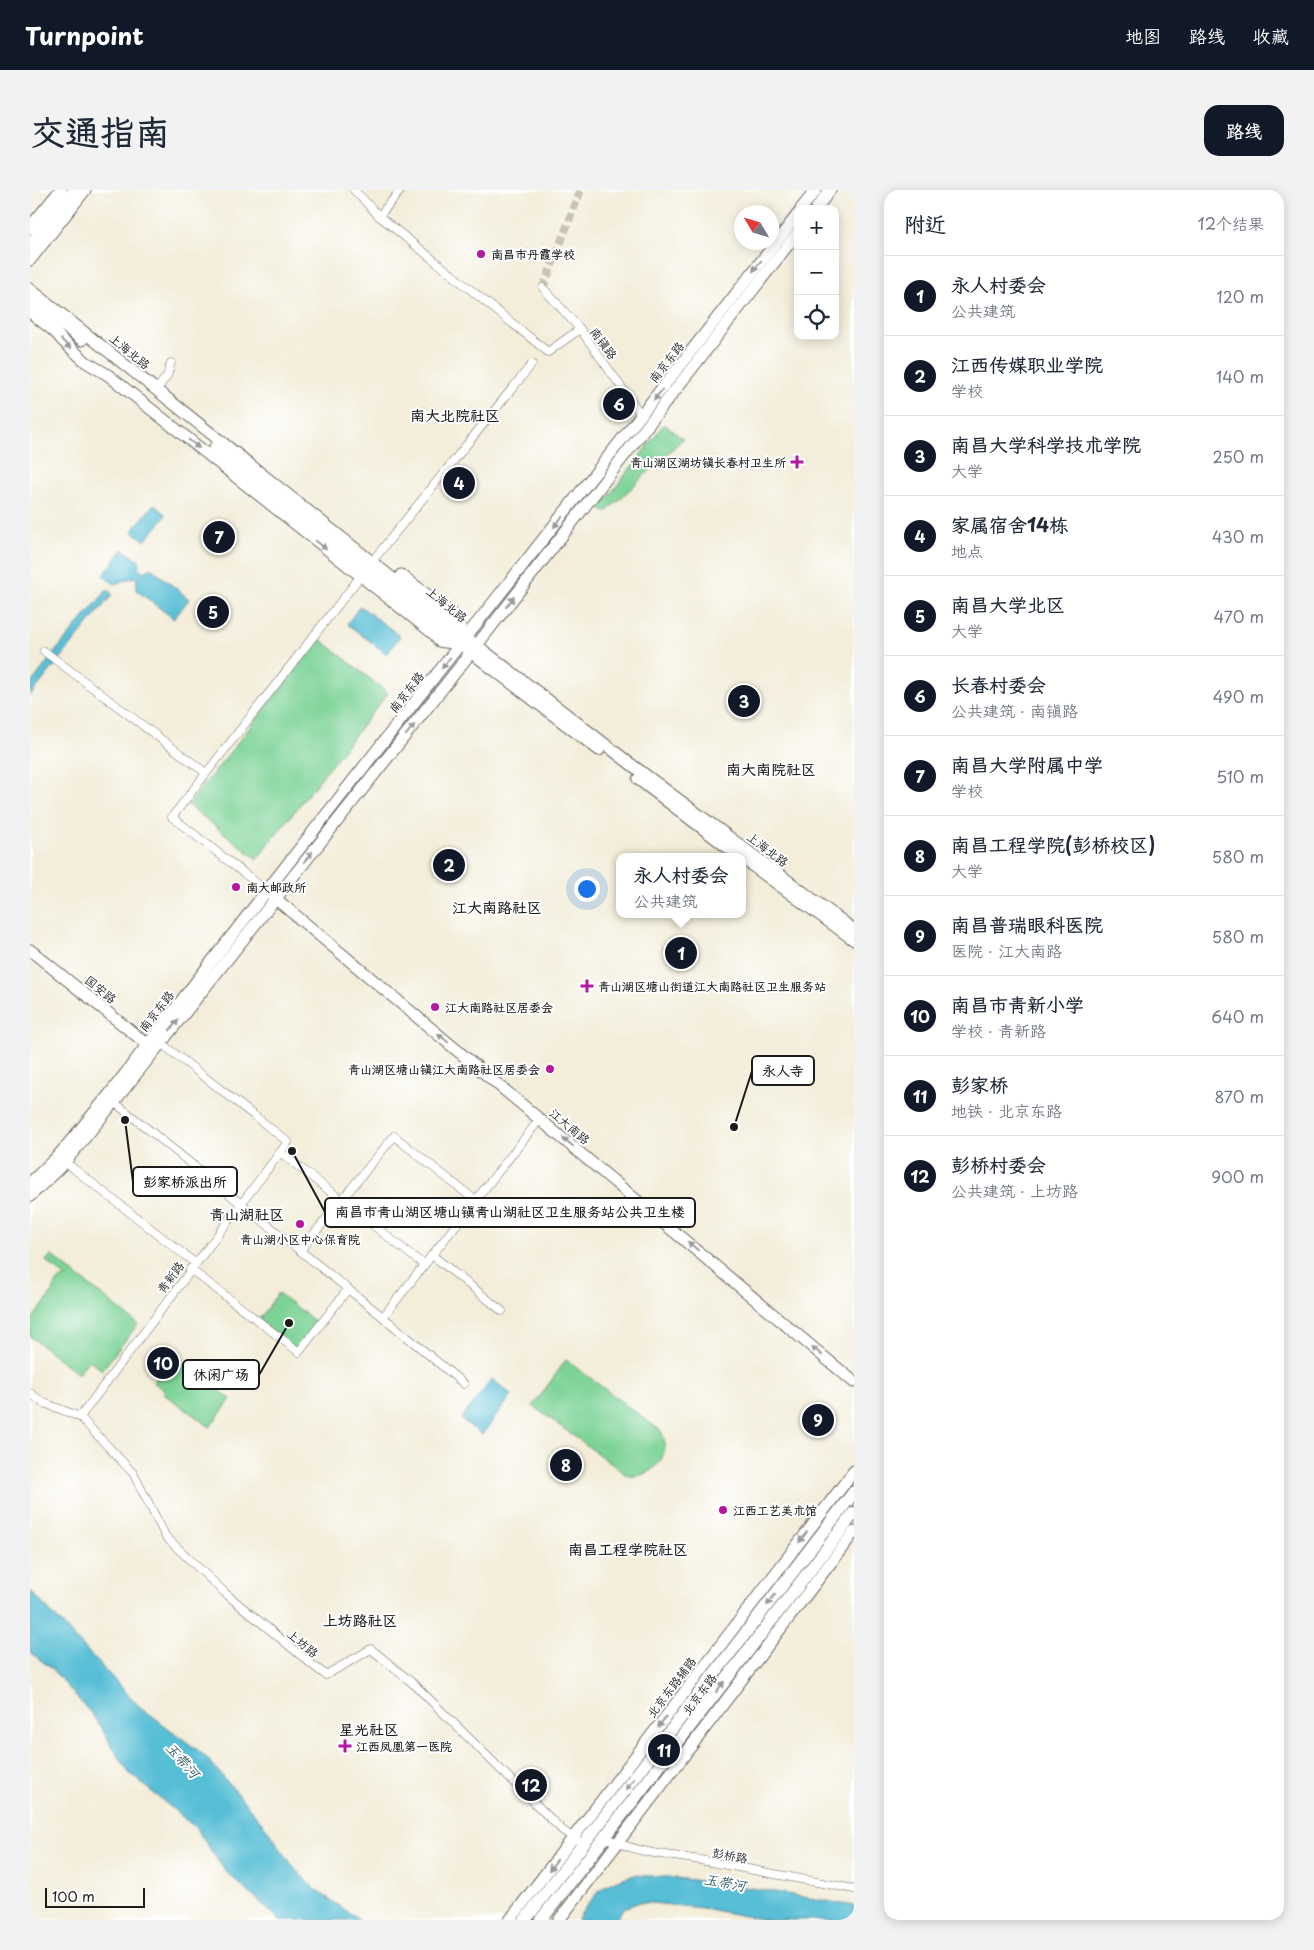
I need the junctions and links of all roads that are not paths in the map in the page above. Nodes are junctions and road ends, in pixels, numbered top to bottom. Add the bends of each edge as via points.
1 (54, 190) edge
2 (61, 190) edge
3 (75, 190) edge
4 (84, 190) edge
5 (354, 190) edge
6 (401, 190) edge
7 (816, 190) edge
8 (830, 190) edge
9 (804, 205) edge
10 (819, 205) edge
11 (379, 216) junction
12 (794, 219) edge
13 (30, 220) edge
14 (30, 228) edge
15 (794, 237) edge
16 (30, 245) edge
17 (30, 260) edge
18 (30, 281) edge
19 (543, 288) dead end
20 (30, 289) edge
21 (30, 300) edge
22 (30, 312) edge
23 (580, 330) junction
24 (171, 363) dead end
25 (532, 364) dead end
26 (158, 387) junction
27 (642, 416) junction
28 (368, 566) junction
29 (463, 640) junction
30 (474, 649) junction
31 (46, 653) dead end
32 (206, 773) junction
33 (736, 853) edge
34 (746, 861) edge
35 (271, 895) junction
36 (854, 930) edge
37 (854, 940) edge
38 (30, 950) edge
39 (154, 1044) junction
40 (114, 1102) junction
41 (540, 1119) junction
42 (280, 1152) junction
43 (65, 1162) junction
44 (30, 1183) edge
45 (30, 1196) edge
46 (341, 1200) junction
47 (475, 1200) junction
48 (241, 1203) junction
49 (300, 1251) junction
50 (432, 1255) junction
51 (424, 1265) junction
52 (193, 1266) junction
53 (348, 1288) junction
54 (502, 1311) dead end
55 (383, 1317) junction
56 (854, 1382) edge
57 (464, 1384) dead end
58 (30, 1393) edge
59 (80, 1417) junction
60 (854, 1471) edge
61 (854, 1492) edge
62 (854, 1513) edge
63 (854, 1532) edge
64 (605, 1837) junction
65 (579, 1841) junction
66 (617, 1844) junction
67 (854, 1889) edge
68 (510, 1920) edge
69 (525, 1920) edge
70 (542, 1920) edge
71 (559, 1920) edge

1 - 13 main road
2 - 14 main road
3 - 16 main road
4 - 17 main road
5 - 11 street
6 - 11 street
7 - 9 main road
8 - 10 main road
11 - 23 street via 548,352
12 -> 27 main road, 南京东路
30 -> 15 main road, 南京东路
18 - 26 main road
19 - 23 street, 南镇路
20 - 26 main road, 上海北路
21 - 28 main road, 上海北路
22 -> 28 main road via 86,362
23 - 27 street, 南镇路
24 - 26 street via 167,376
25 - 28 street
26 - 28 main road, 上海北路
27 -> 29 main road, 南京东路
28 - 29 main road, 上海北路
28 - 29 main road via 439,641
28 - 32 street
29 - 30 main road, 上海北路
29 -> 35 main road, 南京东路
30 - 33 main road, 上海北路
35 -> 30 main road, 南京东路
30 - 36 main road, 上海北路
31 - 32 street
32 - 35 street via 172,817
34 - 37 main road, 上海北路
35 - 39 main road, 南京东路
41 -> 35 main road, 江大南路
38 - 39 main road, 国安路
39 - 40 main road, 南京东路
39 - 42 street via 288,1142
39 - 44 main road, 南京东路 via 58,1156
40 - 43 main road, 南京东路
40 - 48 street
41 - 47 street
56 -> 41 main road, 江大南路
42 - 46 street
42 - 48 street, 青新路
43 - 45 main road, 南京东路
43 - 52 street
46 - 47 street via 394,1136
46 - 49 street
46 - 51 street
47 - 50 street
48 - 49 street
48 - 52 street, 青新路
49 - 53 street
50 - 51 street
50 - 54 street
51 - 55 street
52 - 53 street via 299,1352
52 - 59 street, 青新路
53 - 55 street
55 - 57 street
58 - 59 street, 上坊路 via 42,1402
59 - 65 street, 上坊路 via 133,1473 166,1537 225,1593 326,1675 370,1649 416,1686 562,1830
60 -> 65 main road, 北京东路辅路
61 -> 65 main road, 北京东路
64 -> 62 main road, 北京东路
63 - 66 main road
64 - 66 street, 彭桥路
64 - 70 main road, 北京东路
65 -> 68 main road, 北京东路辅路
65 - 69 main road, 北京东路
66 - 67 street, 彭桥路 via 645,1853
66 - 71 main road

